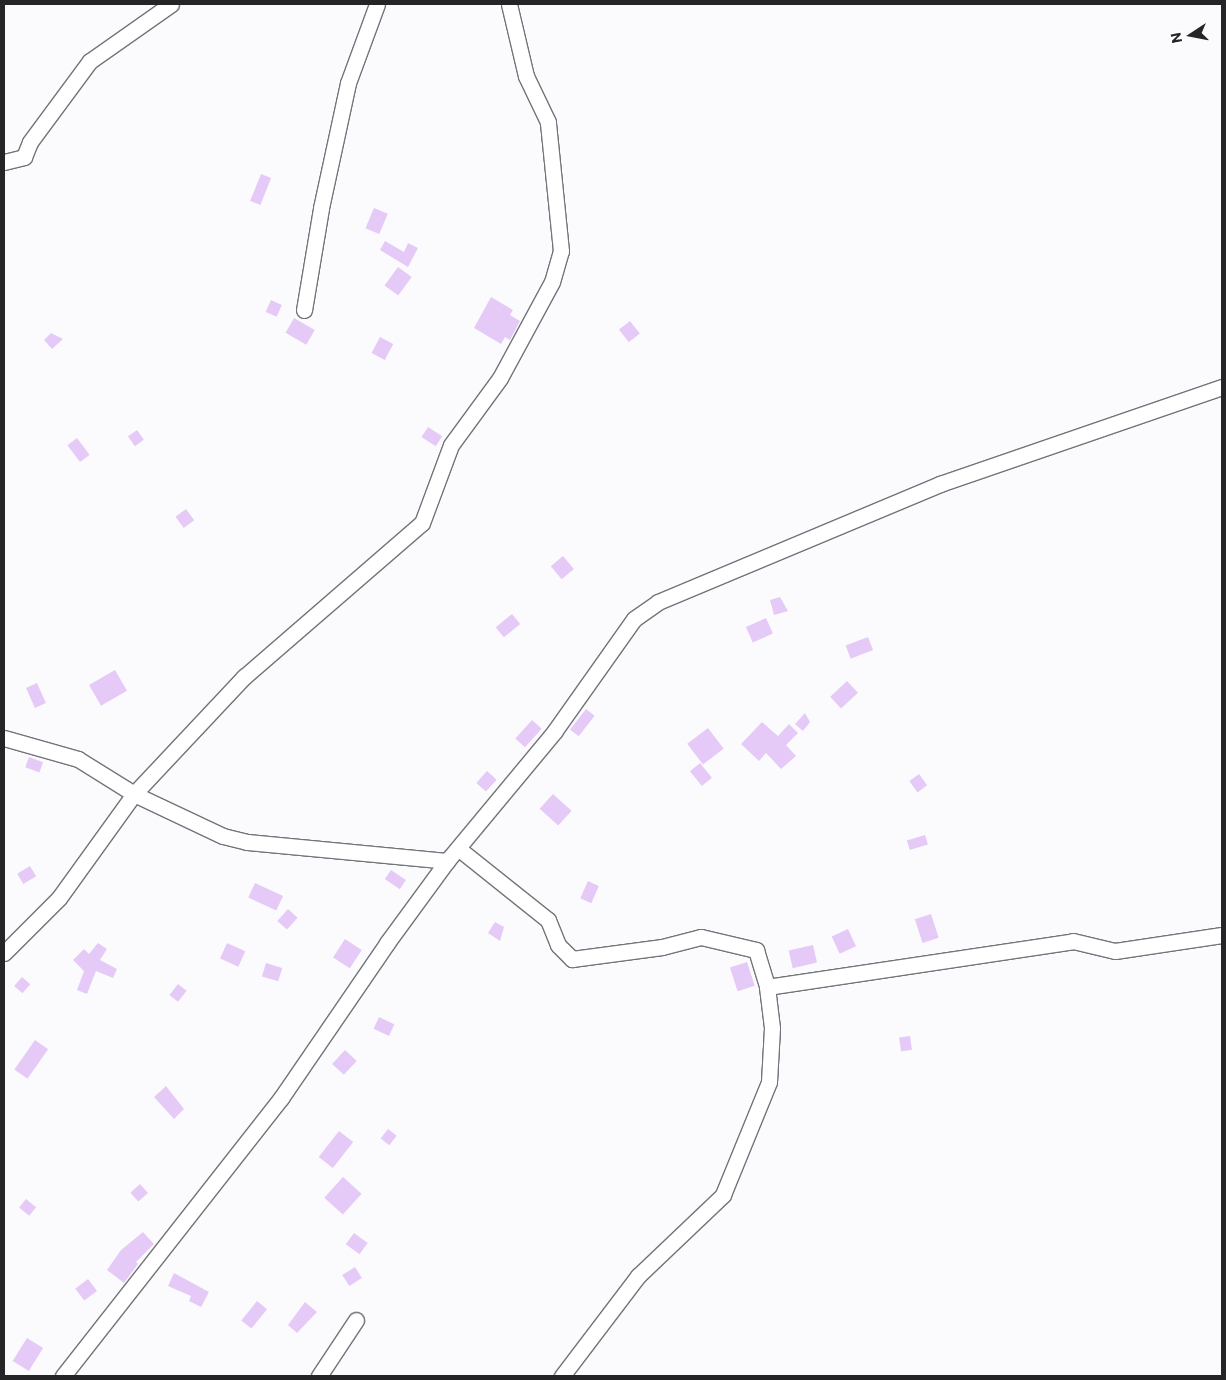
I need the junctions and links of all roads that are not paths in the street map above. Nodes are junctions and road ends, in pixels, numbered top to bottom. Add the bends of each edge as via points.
1 (172, 4) edge
2 (377, 4) edge
3 (508, 4) edge
4 (4, 162) edge
5 (304, 310) dead end
6 (1222, 387) edge
7 (4, 738) edge
8 (134, 794) junction
9 (459, 849) junction
10 (447, 861) junction
11 (1222, 935) edge
12 (4, 953) edge
13 (767, 987) junction
14 (356, 1320) dead end
15 (63, 1376) edge
16 (319, 1376) edge
17 (562, 1376) edge

1 - 4 street via 90,61 30,142 24,157
2 - 5 street via 348,83 321,208
3 - 8 street via 526,76 548,122 561,251 552,282 500,378 451,445 422,523 244,677
6 - 9 street via 968,473 658,602 634,620 616,640 554,732
7 - 8 street via 78,759
8 - 10 street via 198,827 247,842
8 - 12 street via 59,898
9 - 10 street
9 - 13 street via 548,920 558,945 572,959 662,947 702,937 756,950
10 - 15 street via 281,1098
11 - 13 street via 1115,951 1073,941
13 - 17 street via 772,1028 769,1082 723,1195 627,1288
14 - 16 street

